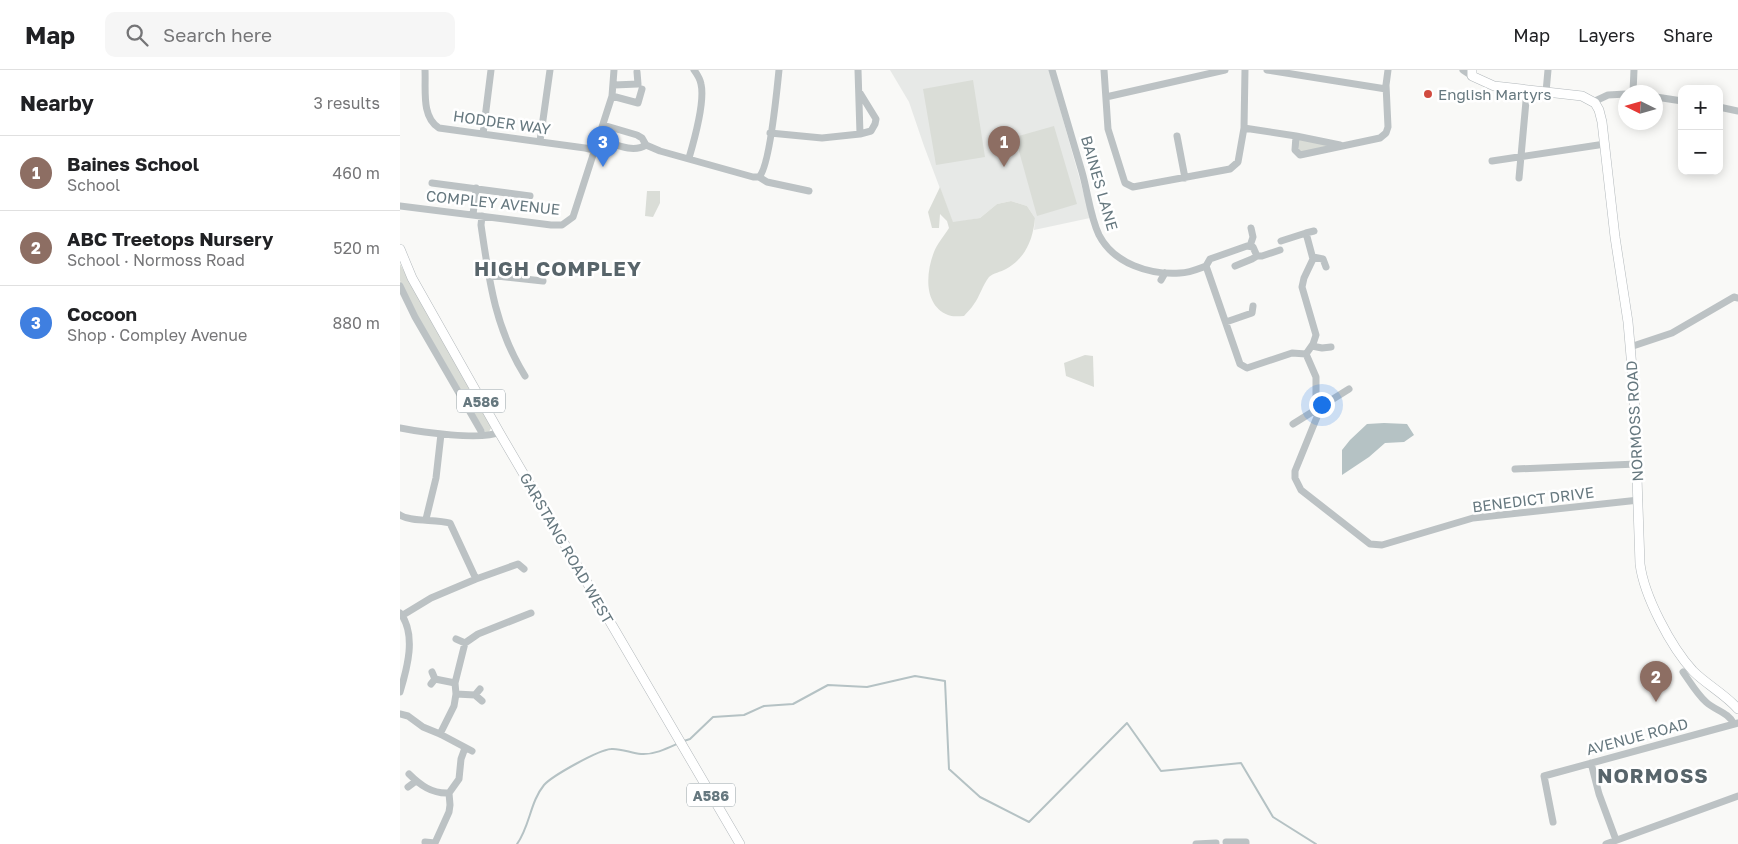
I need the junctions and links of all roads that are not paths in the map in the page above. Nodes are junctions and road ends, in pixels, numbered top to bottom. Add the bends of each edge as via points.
1 (425, 70) edge
2 (491, 70) edge
3 (550, 70) edge
4 (614, 70) edge
5 (694, 70) edge
6 (779, 70) edge
7 (858, 70) edge
8 (1052, 70) edge
9 (1104, 70) edge
10 (1225, 70) edge
11 (1245, 70) edge
12 (1266, 70) edge
13 (1388, 70) edge
14 (1463, 70) edge
15 (1548, 70) edge
16 (1634, 70) edge
17 (638, 72) dead end
18 (1472, 73) edge
19 (614, 85) junction
20 (1633, 85) edge
21 (642, 89) dead end
22 (1386, 89) junction
23 (1528, 90) junction
24 (859, 92) junction
25 (1546, 92) junction
26 (1618, 94) edge
27 (612, 96) junction
28 (1106, 97) junction
29 (1663, 98) edge
30 (1678, 100) edge
31 (1593, 102) junction
32 (1723, 108) edge
33 (1738, 111) edge
34 (603, 125) junction
35 (1244, 128) junction
36 (770, 133) junction
37 (483, 134) junction
38 (860, 134) junction
39 (1177, 136) dead end
40 (1296, 136) junction
41 (599, 139) junction
42 (540, 141) junction
43 (1605, 144) junction
44 (646, 145) junction
45 (1340, 145) junction
46 (594, 150) junction
47 (1520, 157) junction
48 (689, 158) junction
49 (1492, 161) dead end
50 (759, 177) junction
51 (1185, 178) junction
52 (1519, 178) dead end
53 (432, 183) dead end
54 (476, 188) junction
55 (809, 191) dead end
56 (526, 194) dead end
57 (400, 206) edge
58 (473, 215) junction
59 (482, 216) junction
60 (1250, 228) dead end
61 (1281, 241) dead end
62 (1250, 246) junction
63 (400, 249) edge
64 (1280, 250) dead end
65 (1257, 256) junction
66 (1313, 257) junction
67 (1206, 266) junction
68 (1235, 266) dead end
69 (1326, 267) dead end
70 (488, 274) junction
71 (543, 281) dead end
72 (400, 286) edge
73 (1738, 298) edge
74 (1254, 312) dead end
75 (1226, 322) junction
76 (1312, 346) junction
77 (1331, 347) dead end
78 (1630, 347) junction
79 (1306, 354) junction
80 (525, 376) dead end
81 (1349, 389) dead end
82 (1318, 408) junction
83 (1293, 424) dead end
84 (400, 428) edge
85 (499, 432) junction
86 (441, 434) junction
87 (482, 436) junction
88 (1637, 464) junction
89 (1515, 469) dead end
90 (1638, 500) junction
91 (400, 515) edge
92 (426, 520) junction
93 (524, 569) dead end
94 (476, 579) junction
95 (531, 613) dead end
96 (401, 614) edge
97 (456, 639) dead end
98 (465, 643) junction
99 (1683, 672) dead end
100 (433, 678) dead end
101 (455, 683) junction
102 (480, 689) dead end
103 (400, 692) edge
104 (456, 694) junction
105 (475, 695) junction
106 (482, 701) dead end
107 (1738, 709) edge
108 (400, 714) edge
109 (1736, 724) edge
110 (440, 734) junction
111 (1590, 763) junction
112 (409, 774) dead end
113 (416, 781) junction
114 (408, 786) dead end
115 (449, 793) junction
116 (1738, 796) edge
117 (1553, 822) dead end
118 (1616, 840) junction
119 (425, 842) dead end
120 (1226, 842) dead end
121 (1216, 843) dead end
122 (435, 844) edge
123 (740, 844) edge
124 (1196, 844) edge
125 (1246, 844) edge
126 (1606, 844) edge

1 - 37 street, HODDER WAY via 428,115 435,125
2 - 37 street
3 - 42 street
4 - 19 street, COMPLEY AVENUE
5 - 48 street via 702,91
6 - 36 street
7 - 24 street
8 - 67 street, BAINES LANE via 1094,223 1108,247 1126,262 1161,275 1182,274
9 - 28 street
10 - 28 street
11 - 35 street
12 - 22 street
13 - 22 street
14 - 18 street
15 - 25 street
16 - 20 street
17 - 19 street via 638,84
18 - 23 main road via 1494,86
19 - 27 street, COMPLEY AVENUE
21 - 27 street via 638,103
22 - 45 street via 1386,133 1380,138
23 - 25 main road
23 - 47 street
24 - 38 street
24 - 38 street via 876,119 871,130
25 - 31 main road via 1582,96
26 - 31 street
27 - 34 street, COMPLEY AVENUE
28 - 51 street via 1108,129 1125,183 1133,187
29 - 30 street
31 - 43 main road, NORMOSS ROAD via 1601,115
32 - 33 street
34 - 41 street, COMPLEY AVENUE
34 - 44 street via 637,135
35 - 40 street
35 - 51 street via 1238,162 1233,167
36 - 38 street via 814,138
36 - 50 street via 765,166
37 - 42 street, HODDER WAY
39 - 51 street
40 - 45 street
40 - 45 street via 1295,150 1300,155
41 - 44 street via 631,148
41 - 46 street, COMPLEY AVENUE
42 - 46 street, HODDER WAY
43 - 47 street
43 - 78 main road, NORMOSS ROAD
44 - 48 street
46 - 59 street, COMPLEY AVENUE via 572,217 565,224
47 - 49 street
47 - 52 street
48 - 50 street
50 - 55 street via 766,182
53 - 54 street via 441,180
54 - 56 street
54 - 58 street
57 - 58 street, COMPLEY AVENUE
58 - 59 street, COMPLEY AVENUE
59 - 70 street
60 - 62 street via 1253,238
61 - 66 street via 1310,232
62 - 65 street
62 - 67 street via 1210,259
63 - 85 main road, GARSTANG ROAD WEST / A586 via 412,278
64 - 65 street
65 - 68 street
66 - 69 street via 1323,259
66 - 76 street via 1302,287 1315,332
67 - 75 street
70 - 71 street
70 - 80 street via 502,332
72 - 87 street
73 - 78 street via 1672,334
74 - 75 street
75 - 79 street via 1244,368 1294,352
76 - 77 street
76 - 79 street
78 - 88 main road, NORMOSS ROAD
79 - 82 street, BENEDICT DRIVE via 1316,376
81 - 82 street
82 - 83 street
82 - 90 street, BENEDICT DRIVE via 1295,478 1301,490 1370,544 1382,545 1473,518
84 - 86 street
85 - 87 street
85 - 123 main road, GARSTANG ROAD WEST / A586
86 - 87 street
86 - 92 street via 436,478
88 - 89 street
88 - 90 main road, NORMOSS ROAD
90 - 107 main road, NORMOSS ROAD via 1640,564 1648,594 1682,657 1694,672
91 - 92 street
92 - 94 street via 450,523
93 - 94 street via 516,561
94 - 96 street
95 - 98 street via 496,630 478,634
96 - 103 street via 408,633 409,657
97 - 98 street
98 - 101 street
99 - 109 street via 1703,699 1730,716
100 - 101 street
101 - 104 street
102 - 105 street
104 - 105 street
104 - 110 street via 454,706
105 - 106 street
108 - 110 street
109 - 111 street, AVENUE ROAD
110 - 115 street via 469,749 461,759 459,779
111 - 117 street, AVENUE ROAD via 1544,776
111 - 118 street
112 - 113 street
113 - 114 street
113 - 115 street via 433,792
115 - 122 street via 449,812
116 - 118 street
118 - 126 street
119 - 122 street
120 - 125 street
121 - 124 street

